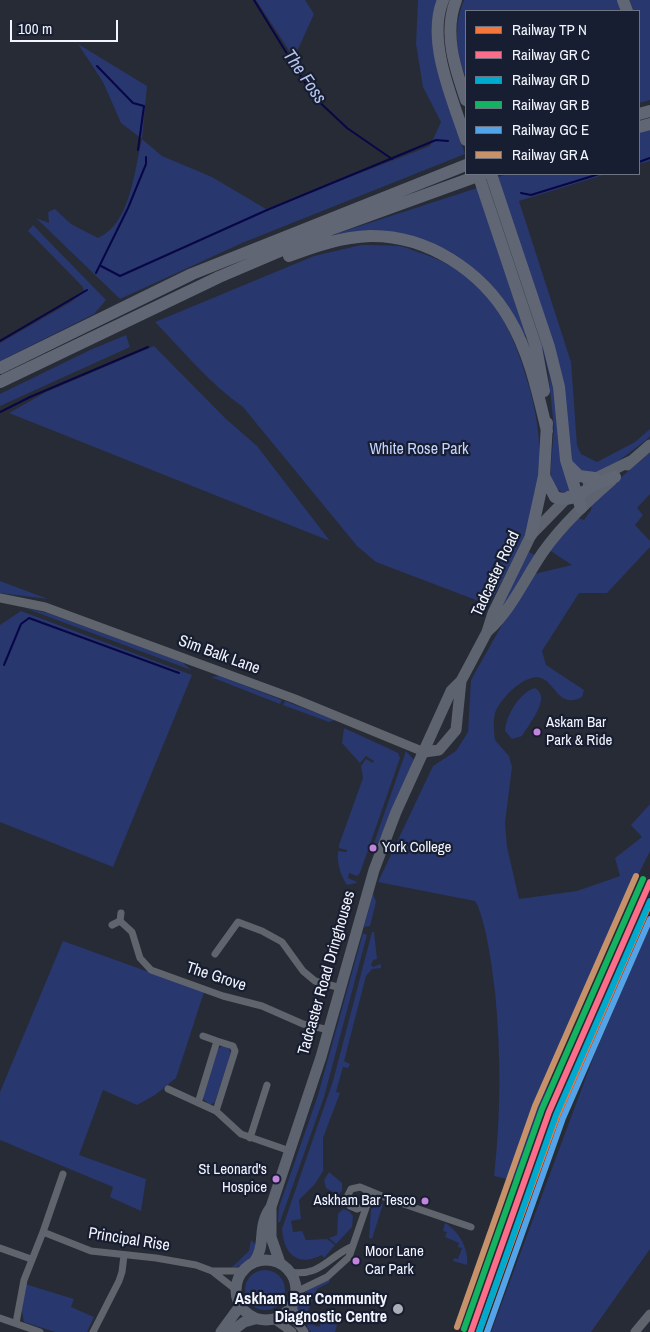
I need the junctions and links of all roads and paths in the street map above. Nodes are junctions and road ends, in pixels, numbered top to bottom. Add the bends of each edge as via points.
1 (443, 0) edge
2 (456, 0) edge
3 (465, 97) edge
4 (465, 137) edge
5 (465, 165) edge
6 (478, 175) edge
7 (480, 175) edge
8 (491, 175) edge
9 (219, 277) junction
10 (0, 368) edge
11 (0, 382) edge
12 (547, 431) junction
13 (650, 445) edge
14 (631, 461) junction
15 (567, 464) junction
16 (544, 476) junction
17 (615, 477) joint
18 (595, 478) junction
19 (575, 499) junction
20 (531, 535) junction
21 (0, 598) edge
22 (487, 632) junction
23 (461, 681) junction
24 (424, 752) junction
25 (121, 913) dead end
26 (120, 921) junction
27 (112, 925) dead end
28 (215, 954) dead end
29 (340, 988) junction
30 (329, 1030) junction
31 (203, 1036) dead end
32 (218, 1041) junction
33 (267, 1085) dead end
34 (168, 1089) dead end
35 (198, 1103) junction
36 (216, 1111) junction
37 (250, 1138) junction
38 (290, 1151) junction
39 (64, 1174) dead end
40 (366, 1191) junction
41 (389, 1200) junction
42 (367, 1203) junction
43 (271, 1207) junction
44 (354, 1208) junction
45 (360, 1226) junction
46 (471, 1227) dead end
47 (43, 1232) junction
48 (351, 1247) junction
49 (0, 1248) edge
50 (124, 1255) junction
51 (31, 1259) junction
52 (254, 1262) junction
53 (280, 1263) junction
54 (242, 1271) junction
55 (212, 1272) junction
56 (289, 1272) junction
57 (235, 1289) junction
58 (296, 1292) junction
59 (292, 1305) junction
60 (240, 1306) junction
61 (650, 1314) edge
62 (0, 1318) edge
63 (255, 1319) junction
64 (274, 1319) junction
65 (16, 1323) junction
66 (40, 1332) edge
67 (93, 1332) edge
68 (221, 1332) edge
69 (231, 1332) edge
70 (292, 1332) edge
71 (304, 1332) edge
72 (634, 1332) edge

1 - 4 highway via 437,33 439,54
2 - 3 highway via 450,36
5 - 10 highway via 192,274
6 - 12 highway via 536,347 546,402
7 - 9 highway via 334,228
8 - 15 highway via 549,347 559,387
9 - 11 highway
9 - 12 highway via 242,274 314,246 370,236 415,243 443,254 486,286 511,320 529,363
12 - 16 highway
13 - 14 main road, Tadcaster Road
14 - 17 main road, Tadcaster Road
14 - 18 main road, Tadcaster Road
15 - 18 highway via 579,476
15 - 19 highway
16 - 19 highway via 555,497
16 - 20 highway
17 - 19 highway via 598,483
18 - 19 main road, Tadcaster Road
19 - 20 main road, Tadcaster Road
19 - 22 main road, Tadcaster Road via 501,619
20 - 22 main road, Tadcaster Road
21 - 24 street, Sim Balk Lane via 45,607 295,699
22 - 23 main road, Tadcaster Road
23 - 24 main road, Tadcaster Road via 451,691
23 - 24 main road, Tadcaster Road via 456,730 439,750
24 - 29 main road, Tadcaster Road Dringhouses via 374,870
25 - 26 street
26 - 27 street
26 - 30 street, The Grove via 132,932 140,958 152,970 223,996 262,1006 303,1024
28 - 29 street via 238,922 282,942 303,972 315,981
29 - 30 main road, Tadcaster Road Dringhouses
30 - 38 main road, Tadcaster Road Dringhouses
31 - 32 street
32 - 35 street
32 - 36 street via 233,1046 235,1051
33 - 37 street
34 - 35 street
35 - 36 street
36 - 37 street via 236,1131
37 - 38 street
38 - 43 main road, Tadcaster Road Dringhouses
39 - 47 street
40 - 41 street
40 - 42 street
40 - 44 street via 357,1186 348,1191 347,1202
41 - 42 street
41 - 46 street
42 - 44 street
42 - 45 street
43 - 52 main road, Tadcaster Road Dringhouses via 262,1221 260,1250
43 - 53 main road, Tadcaster Road Dringhouses via 271,1237
44 - 45 street
45 - 48 street
47 - 50 street, Principal Rise via 91,1251
47 - 51 street
48 - 56 street via 313,1272
48 - 58 street via 349,1257 332,1273
49 - 51 street
50 - 55 street, Principal Rise via 173,1261
50 - 67 street via 119,1281
51 - 65 street
52 - 53 main road
52 - 54 main road
53 - 56 main road
54 - 55 street, Principal Rise
54 - 57 main road
55 - 57 street, Principal Rise
56 - 58 main road
57 - 60 main road
58 - 59 main road
59 - 64 main road
59 - 71 street via 296,1321
60 - 63 main road
60 - 68 main road
61 - 72 street
62 - 65 street
63 - 64 main road
63 - 69 main road via 244,1322
64 - 70 street
65 - 66 street

